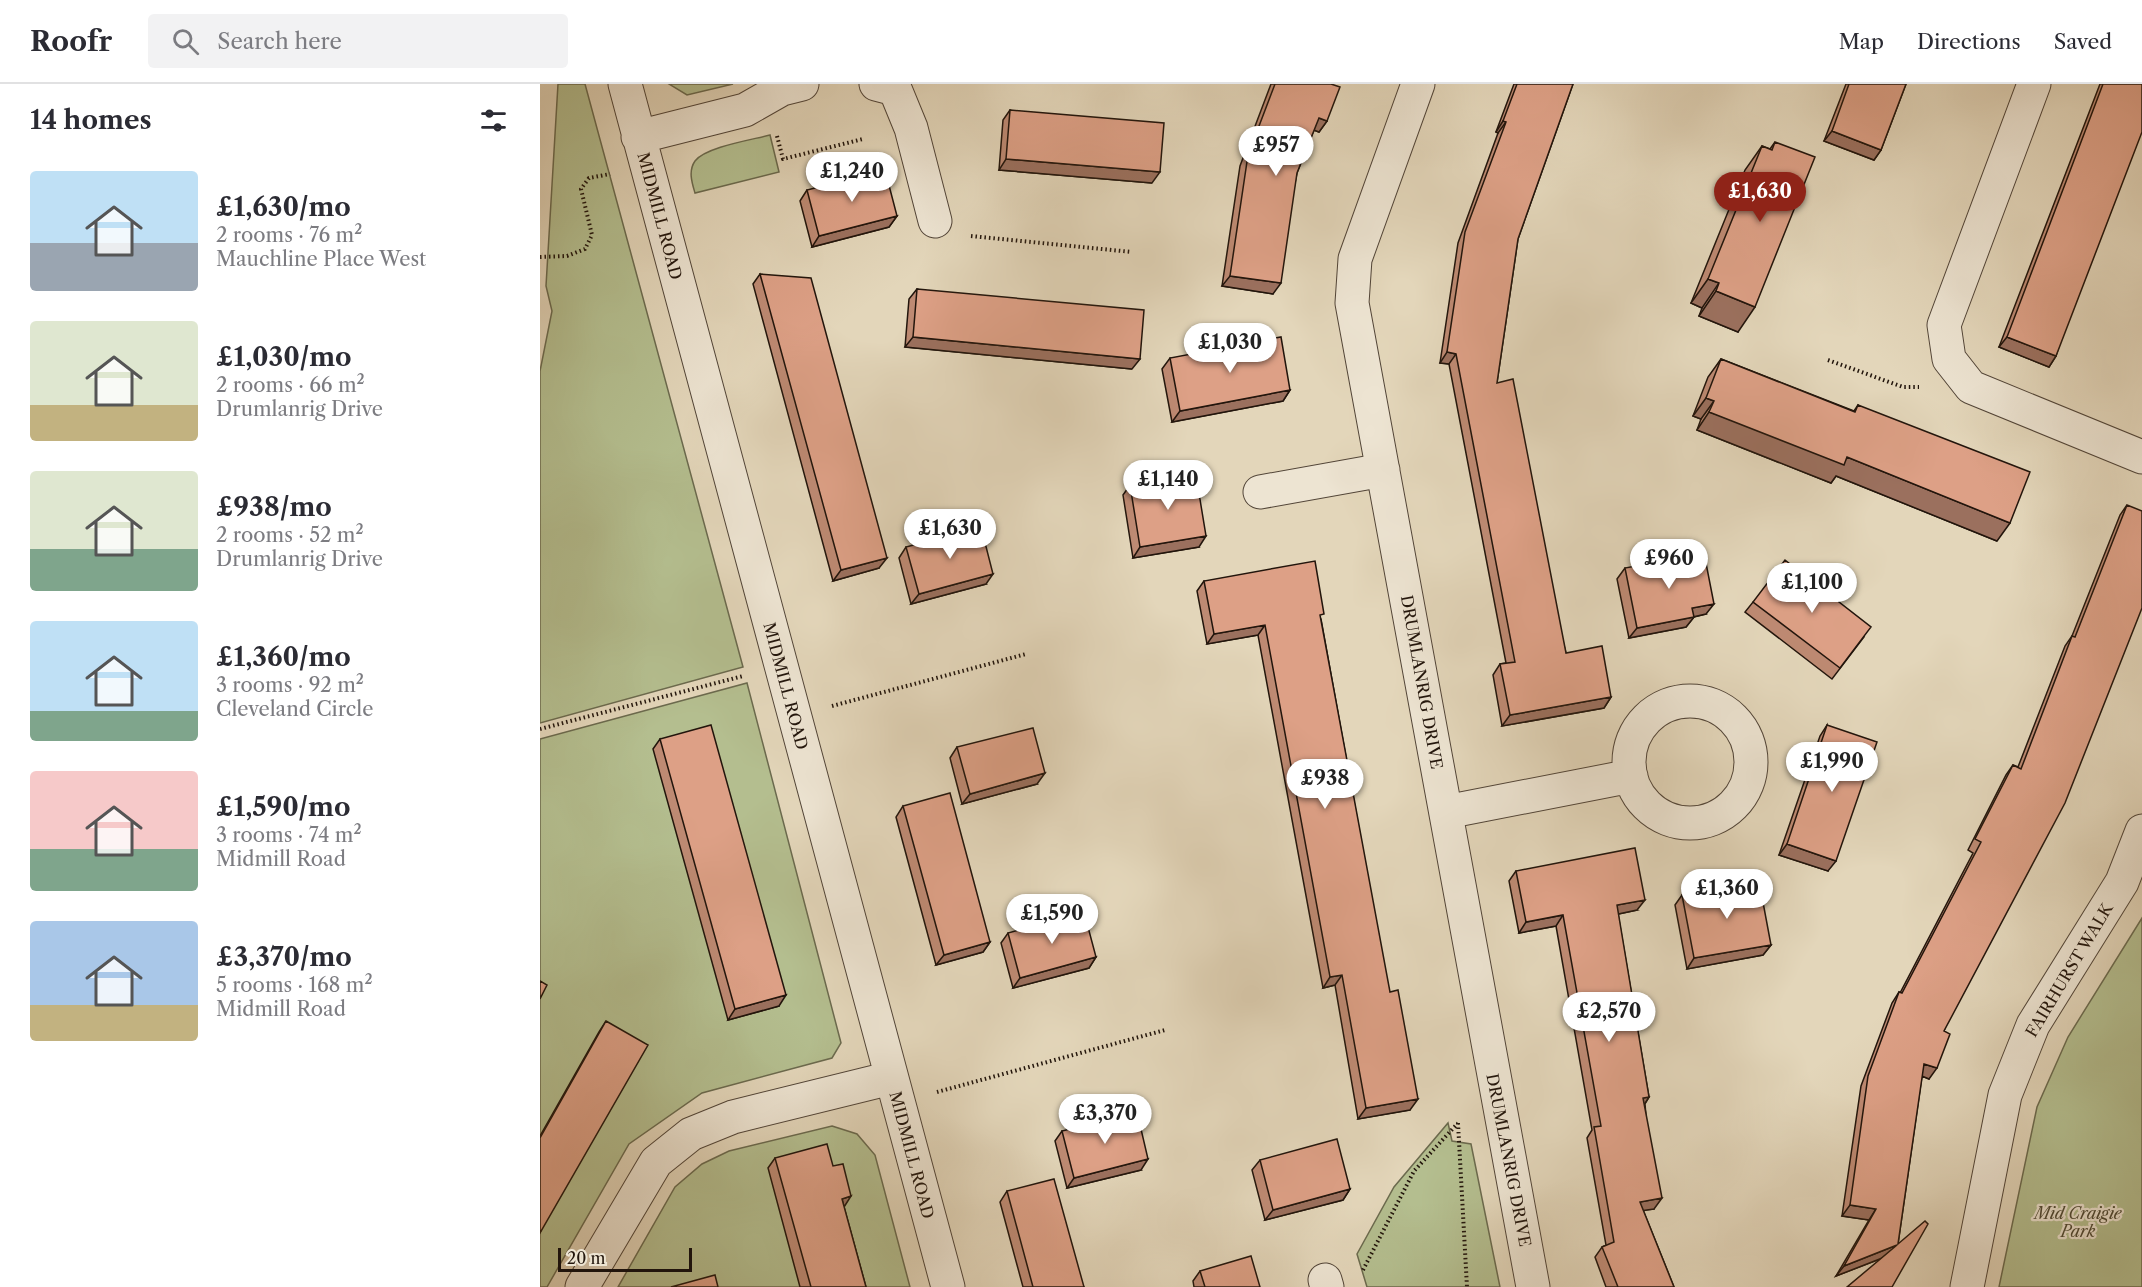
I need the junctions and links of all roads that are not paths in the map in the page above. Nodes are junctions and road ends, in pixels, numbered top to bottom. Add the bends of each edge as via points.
1 (625, 84) edge
2 (802, 84) edge
3 (1418, 84) edge
4 (2034, 84) edge
5 (890, 86) edge
6 (638, 137) junction
7 (935, 221) road end
8 (2142, 457) edge
9 (1383, 470) junction
10 (1260, 492) dead end
11 (1630, 776) dead end
12 (1446, 812) junction
13 (2142, 831) edge
14 (891, 1078) junction
15 (582, 1287) edge
16 (948, 1287) edge
17 (1533, 1287) edge
18 (1967, 1287) edge

1 - 6 street, MIDMILL ROAD
2 - 6 street via 782,89 745,110
3 - 9 street, DRUMLANRIG DRIVE via 1355,259 1353,303
4 - 8 street via 1944,326 1949,359 1971,387
5 - 7 street via 911,128
6 - 14 street, MIDMILL ROAD
9 - 10 street
9 - 12 street, DRUMLANRIG DRIVE
11 - 12 street
12 - 17 street, DRUMLANRIG DRIVE
13 - 18 street, FAIRHURST WALK via 2122,882 2033,1025 2005,1095
14 - 15 street via 733,1117 691,1134 656,1162
14 - 16 street, MIDMILL ROAD

